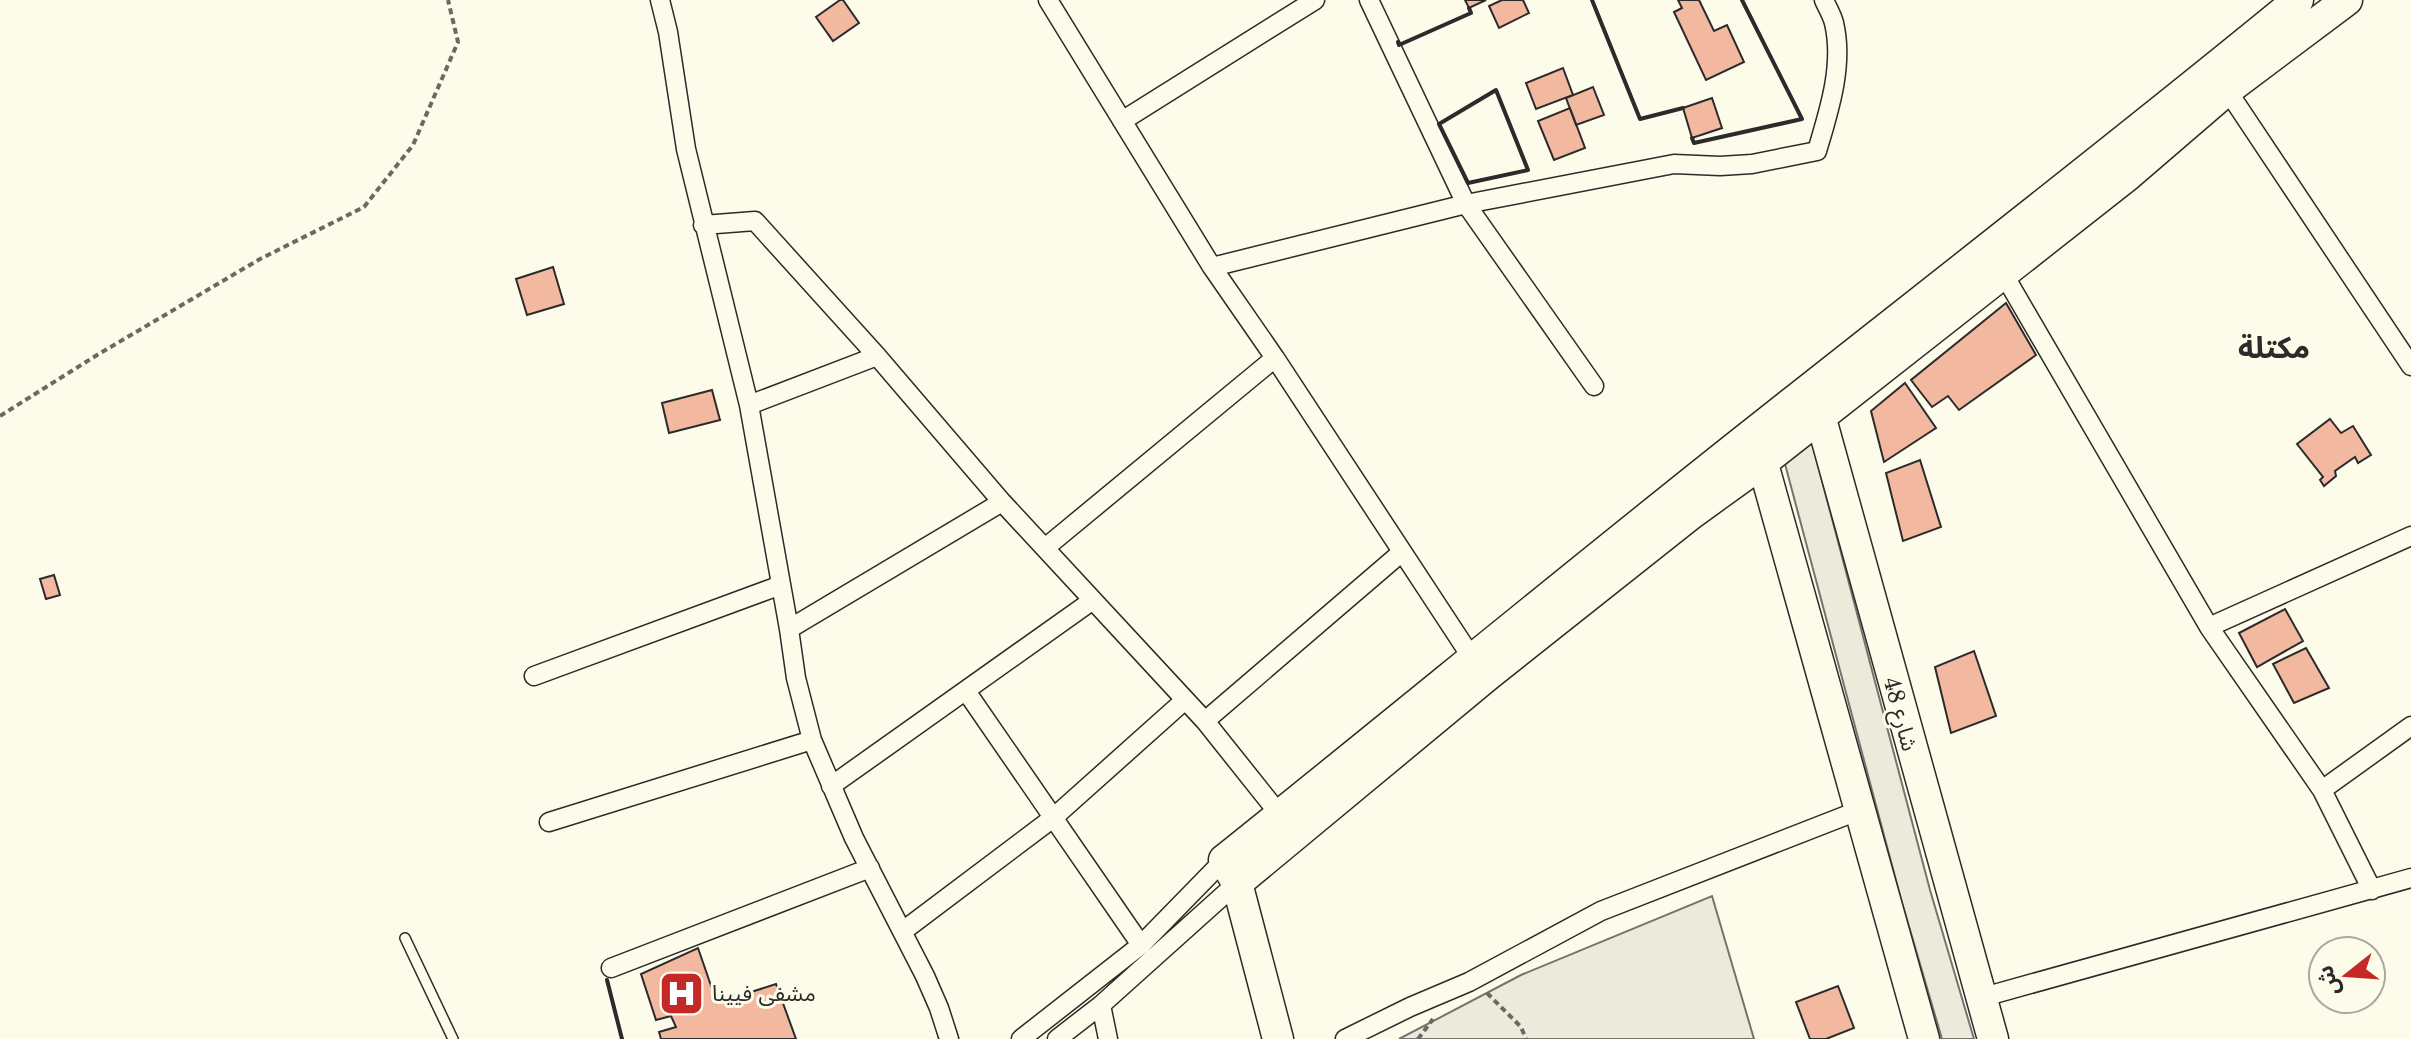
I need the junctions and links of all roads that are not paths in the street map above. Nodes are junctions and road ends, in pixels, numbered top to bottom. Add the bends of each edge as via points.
1 (660, 0) edge
2 (1048, 0) edge
3 (1315, 0) edge
4 (1369, 0) edge
5 (1824, 0) edge
6 (2298, 0) edge
7 (2347, 0) edge
8 (2227, 90) junction
9 (1122, 121) junction
10 (1466, 204) junction
11 (703, 225) junction
12 (1212, 267) junction
13 (2003, 273) junction
14 (2404, 338) edge
15 (877, 356) junction
16 (1275, 358) junction
17 (2411, 366) edge
18 (1594, 386) dead end
19 (1816, 402) junction
20 (749, 405) junction
21 (1754, 433) junction
22 (1763, 462) junction
23 (1002, 502) junction
24 (2411, 536) edge
25 (1045, 548) junction
26 (1402, 552) junction
27 (781, 585) junction
28 (1093, 600) junction
29 (2209, 627) junction
30 (789, 629) junction
31 (1472, 658) junction
32 (534, 676) dead end
33 (966, 691) junction
34 (1185, 700) junction
35 (1205, 721) junction
36 (2411, 726) edge
37 (812, 740) junction
38 (831, 786) junction
39 (2322, 790) junction
40 (1860, 810) junction
41 (1280, 815) junction
42 (1053, 818) junction
43 (549, 822) dead end
44 (870, 868) junction
45 (1230, 872) junction
46 (2411, 878) edge
47 (2372, 890) junction
48 (903, 931) junction
49 (405, 938) dead end
50 (1141, 945) junction
51 (611, 968) dead end
52 (1980, 998) junction
53 (1101, 1005) junction
54 (453, 1039) edge
55 (949, 1039) edge
56 (1021, 1039) edge
57 (1057, 1039) edge
58 (1108, 1039) edge
59 (1278, 1039) edge
60 (1345, 1039) edge
61 (1924, 1039) edge
62 (1993, 1039) edge

1 - 11 street
2 - 9 street
3 - 9 street
4 - 10 street
5 - 10 street via 1834,22 1837,57 1833,98 1817,151 1752,164 1674,164
6 - 19 main road
7 - 8 main road
8 - 13 main road
8 - 14 street
9 - 12 street
10 - 12 street
10 - 18 street
11 - 15 street via 755,221
11 - 20 street
12 - 16 street
13 - 19 main road
13 - 29 street
14 - 17 street
15 - 20 street
15 - 23 street
16 - 25 street
16 - 26 street
19 - 21 main road
19 - 22 main road
19 - 52 main road, 48 شارع
20 - 27 street
21 - 22 main road
21 - 31 main road
22 - 40 main road
22 - 45 main road
23 - 25 street
23 - 30 street
24 - 29 street
25 - 28 street
26 - 31 street
26 - 35 street
27 - 30 street
27 - 32 street
28 - 33 street
28 - 34 street
29 - 39 street
30 - 37 street
31 - 41 main road
33 - 38 street
33 - 42 street
34 - 35 street
34 - 42 street
35 - 41 street
36 - 39 street
37 - 38 street
37 - 43 street
38 - 44 street
39 - 47 street
40 - 60 street via 1601,911 1469,982
40 - 61 main road
41 - 45 main road
42 - 48 street
42 - 50 street
44 - 48 street
44 - 51 street
45 - 50 street
45 - 53 street
45 - 59 main road
46 - 47 street
47 - 52 street
48 - 55 street
49 - 54 lane
50 - 56 street
52 - 62 main road, 48 شارع
53 - 57 street
53 - 58 street

